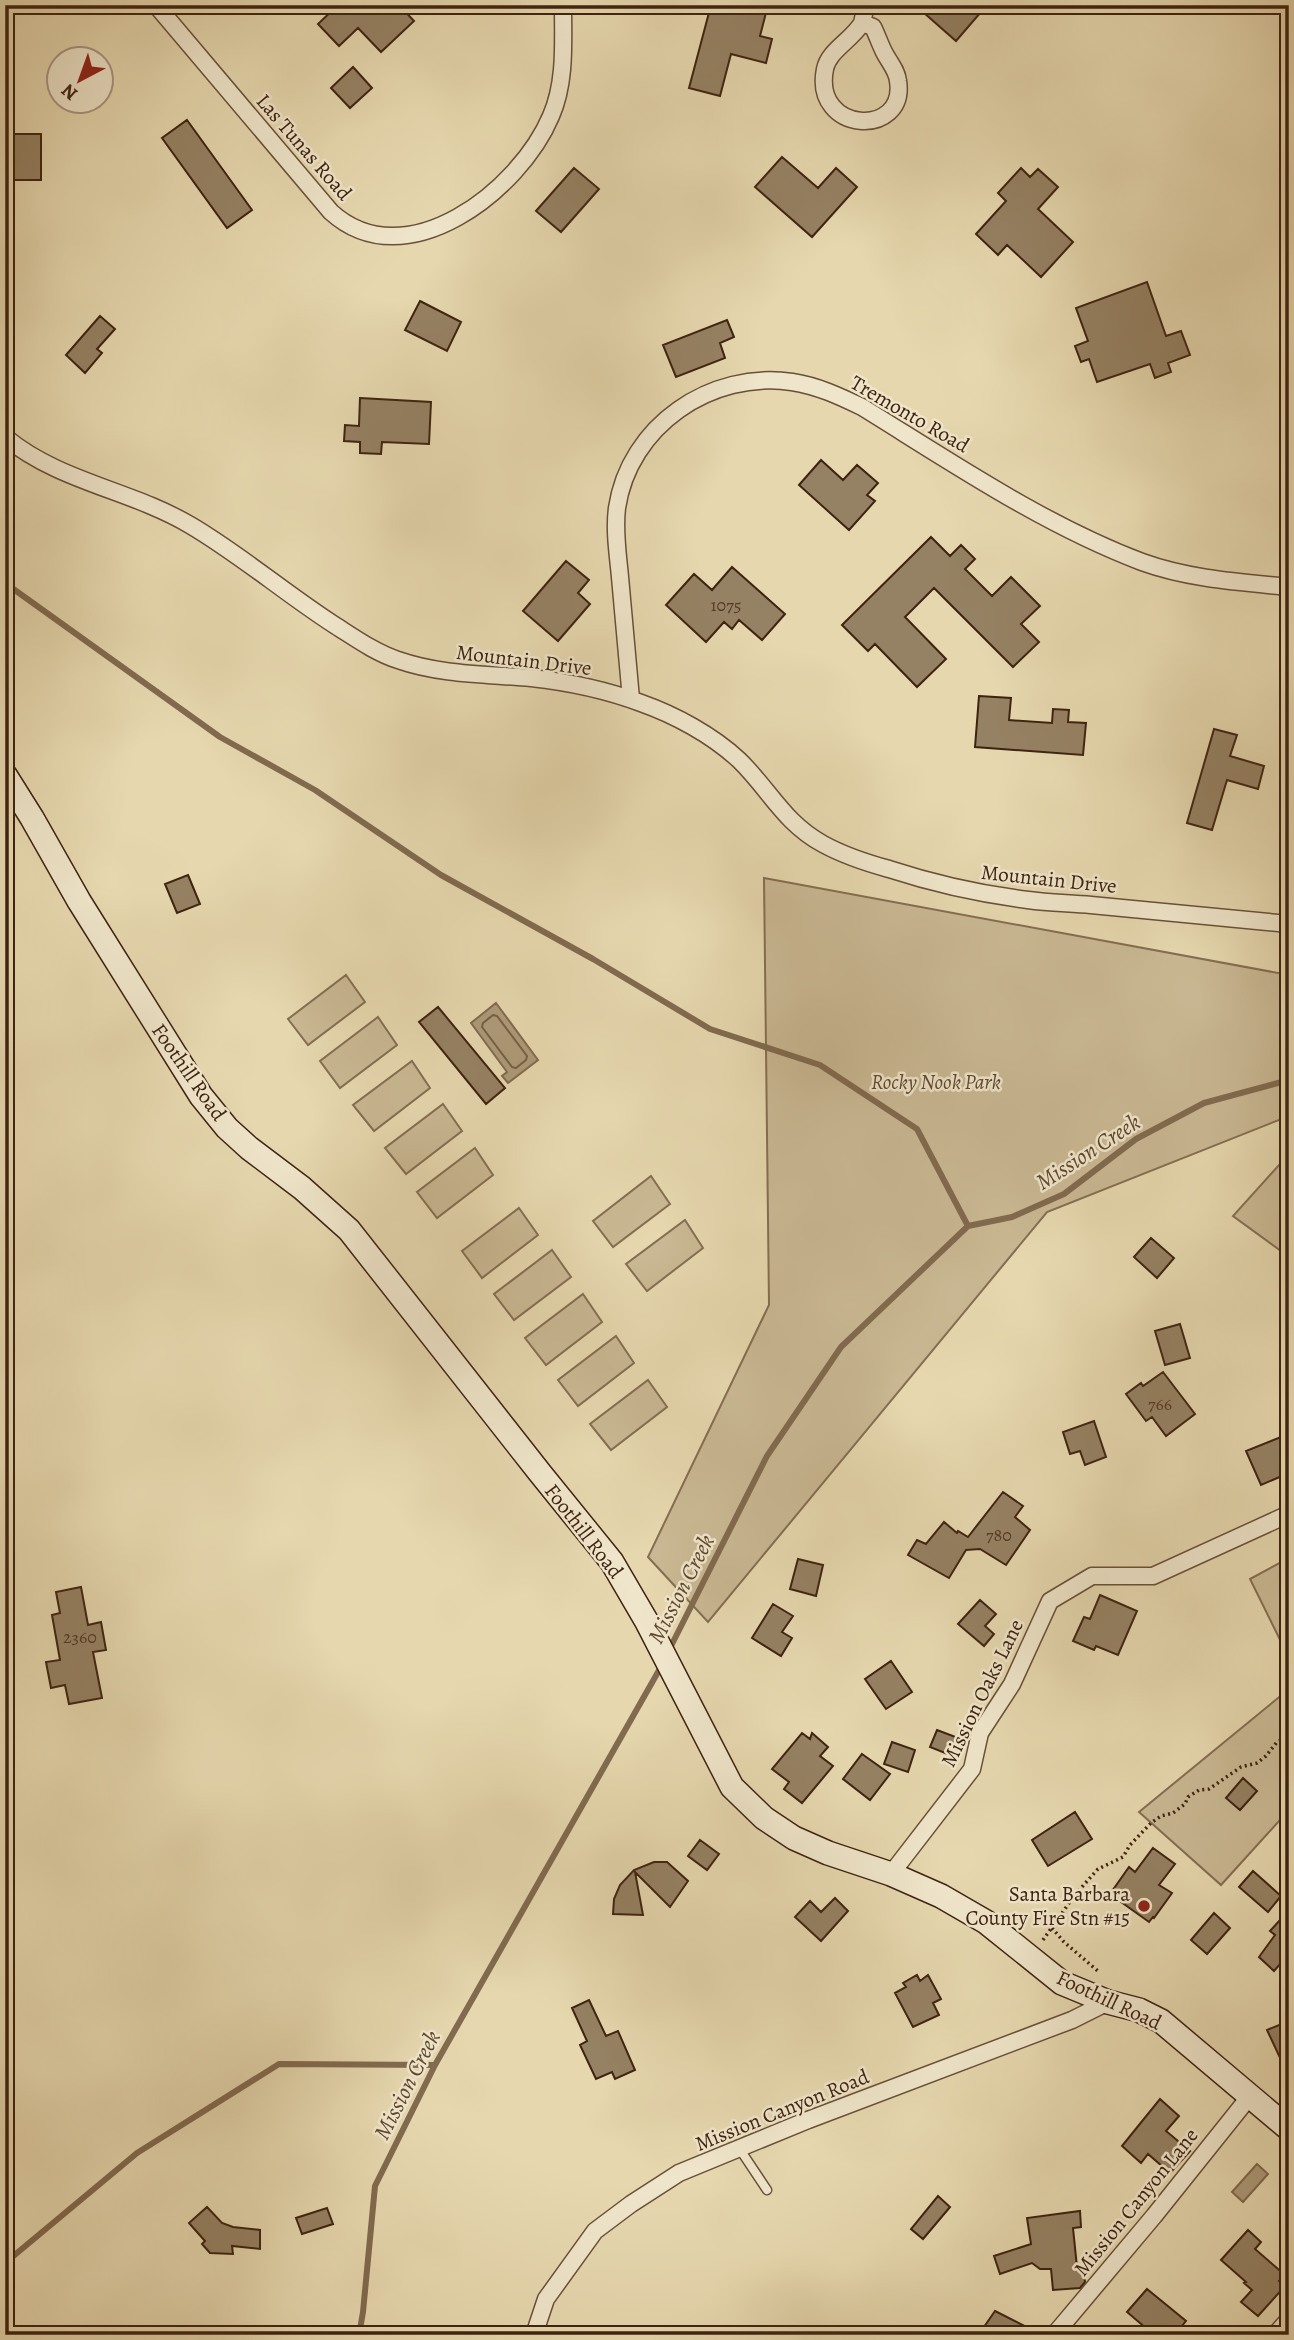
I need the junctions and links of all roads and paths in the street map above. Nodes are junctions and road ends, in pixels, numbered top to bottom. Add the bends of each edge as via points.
1 (156, 5) edge
2 (563, 5) edge
3 (866, 5) edge
4 (862, 23) junction
5 (5, 438) edge
6 (1289, 587) edge
7 (631, 699) junction
8 (5, 775) edge
9 (1289, 924) edge
10 (1289, 1514) edge
11 (1289, 1735) edge
12 (891, 1874) junction
13 (1052, 1928) junction
14 (1031, 1956) junction
15 (1099, 1972) dead end
16 (1108, 2002) junction
17 (1250, 2096) junction
18 (1289, 2129) edge
19 (739, 2148) junction
20 (767, 2190) dead end
21 (1289, 2319) edge
22 (534, 2335) edge
23 (1054, 2335) edge
24 (1275, 2335) edge

1 - 2 street, Las Tunas Road via 331,212 364,233 392,238 422,231 479,204 505,183 536,147 559,92
3 - 4 street
4 - 4 street via 873,27 895,70 899,91 889,111 858,122 838,113 824,79 830,57
5 - 7 street, Mountain Drive via 50,466 186,522 321,617 396,660 455,673 575,684
6 - 7 street, Tremonto Road via 1213,580 1143,562 1029,507 834,394 789,382 754,382 710,393 679,408 643,443 621,488 617,538
7 - 9 street, Mountain Drive via 683,722 722,747 740,761 800,830 873,864 939,884 1031,901
8 - 12 main road, Foothill Road via 201,1096 249,1148 349,1230 612,1562 732,1787 764,1818 794,1838
10 - 12 street, Mission Oaks Lane via 1153,1576 1092,1576 1050,1601 1012,1684 980,1733 972,1769
11 - 13 path via 1257,1763 1199,1790 1173,1813 1151,1823 1124,1857 1088,1879
12 - 14 main road, Foothill Road via 986,1922
13 - 14 path
13 - 15 path
14 - 16 main road, Foothill Road via 1062,1983
16 - 17 main road, Foothill Road via 1161,2021
16 - 19 street, Mission Canyon Road
17 - 18 main road, Foothill Road
17 - 23 street, Mission Canyon Lane
19 - 20 lane
19 - 22 street, Mission Canyon Road via 679,2173 595,2231 546,2299
21 - 24 street

